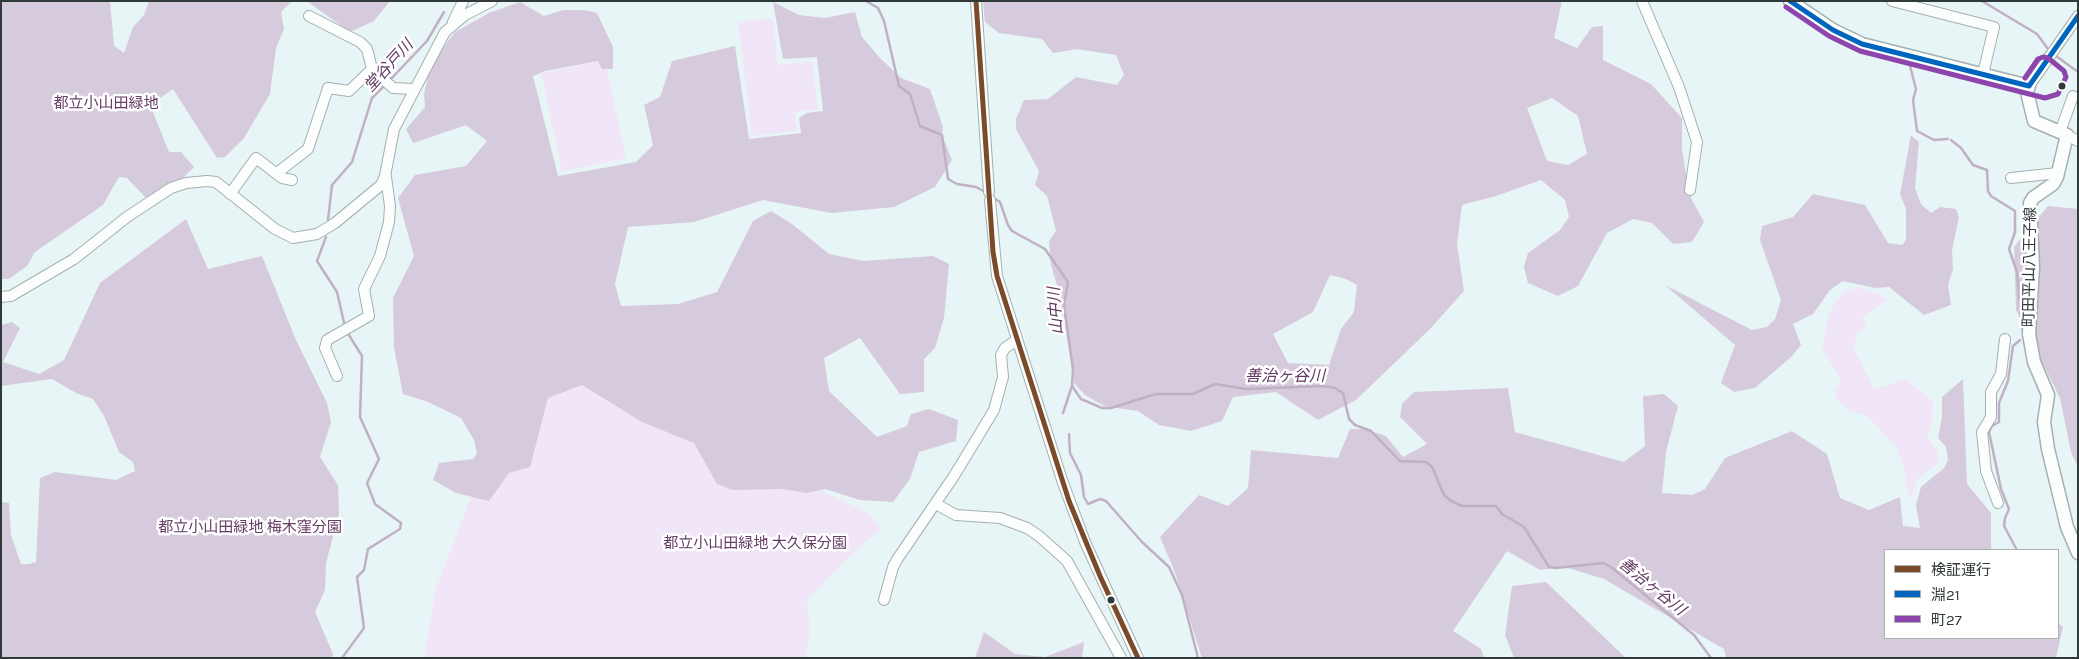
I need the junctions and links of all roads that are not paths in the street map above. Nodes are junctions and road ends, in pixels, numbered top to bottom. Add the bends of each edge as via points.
1 (463, 1) edge
2 (492, 1) edge
3 (976, 1) edge
4 (1642, 1) edge
5 (1790, 1) edge
6 (1892, 1) edge
7 (309, 16) dead end
8 (2078, 16) edge
9 (450, 27) junction
10 (372, 69) junction
11 (1983, 74) junction
12 (2029, 86) junction
13 (414, 89) junction
14 (2070, 98) dead end
15 (2068, 136) edge
16 (277, 173) junction
17 (2058, 173) junction
18 (386, 176) junction
19 (2011, 178) dead end
20 (292, 180) dead end
21 (1690, 190) dead end
22 (230, 194) junction
23 (1, 297) edge
24 (2005, 339) dead end
25 (1016, 340) junction
26 (337, 376) dead end
27 (1998, 503) dead end
28 (936, 504) junction
29 (2078, 554) edge
30 (884, 600) dead end
31 (1121, 658) edge
32 (1138, 658) edge

1 - 9 street
2 - 9 street
3 - 25 street via 993,252
4 - 21 street via 1679,87 1697,142
5 - 11 main road via 1833,30 1862,44
6 - 11 street via 1994,28
7 - 10 street via 360,42 367,49
8 - 12 street
9 - 13 street
10 - 13 street via 392,88
10 - 16 street via 349,91 328,88 308,149
11 - 12 main road
12 - 15 main road via 2027,92 2034,121
13 - 18 street via 394,129
14 - 15 street
15 - 17 main road, 町田平山八王子線
16 - 20 street
16 - 22 street via 256,158
17 - 19 street
17 - 29 main road, 町田平山八王子線 via 2053,184 2030,203 2033,267 2029,334 2034,362 2048,395 2044,422 2048,448 2067,527
18 - 22 street via 381,185 335,223 303,238 293,238 275,229
18 - 26 street via 389,222 380,256 364,289 368,316 329,337 325,348
22 - 23 street via 216,182 207,180 178,185 127,216 74,259 11,296
24 - 27 street via 2002,374 1991,392 1991,417 1982,432 1986,472
25 - 28 street via 1001,355 1003,377 994,410
25 - 32 street via 1085,542
28 - 30 street via 898,558
28 - 31 street via 956,515 1000,518 1039,536 1071,567

